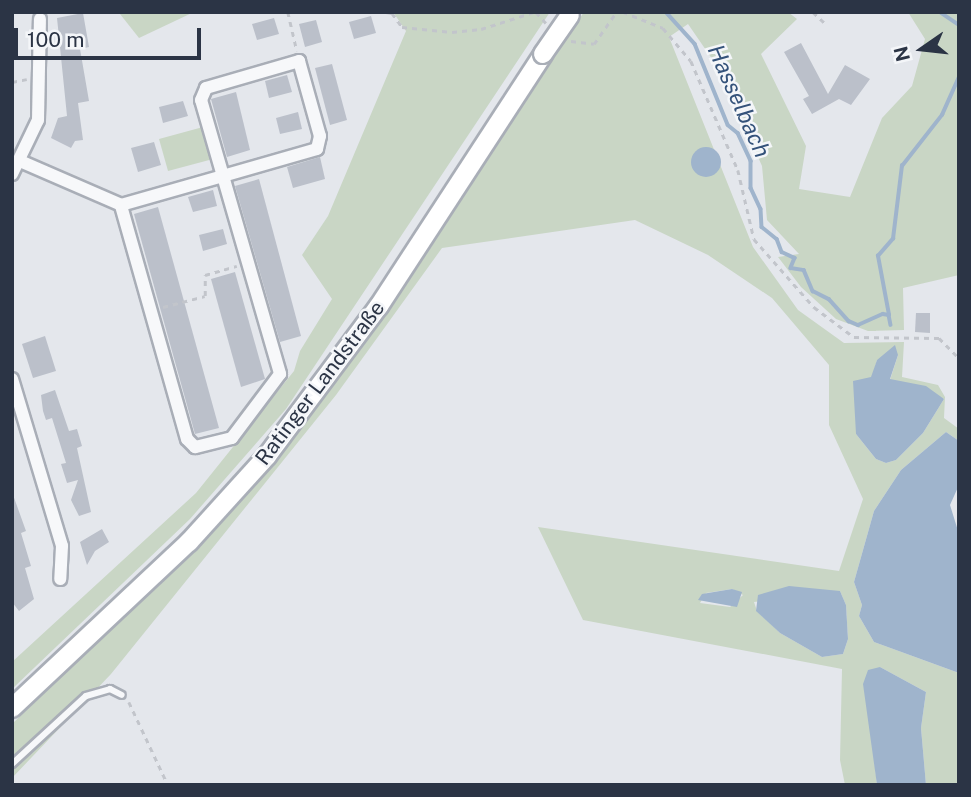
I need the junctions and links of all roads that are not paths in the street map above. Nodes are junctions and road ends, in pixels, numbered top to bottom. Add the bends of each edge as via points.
1 (571, 14) edge
2 (40, 19) dead end
3 (20, 161) junction
4 (12, 174) edge
5 (223, 176) junction
6 (121, 205) junction
7 (12, 379) edge
8 (60, 579) dead end
9 (122, 695) road end
10 (12, 708) edge
11 (12, 764) edge

1 - 10 main road, Ratinger Landstraße, bridge via 379,306 267,456 189,542
2 - 3 street via 40,104 34,133
3 - 4 street
3 - 6 street
5 - 5 street via 201,100 206,88 299,61 320,136 317,149
5 - 6 street
5 - 6 street via 279,380 232,438 200,447 190,444
7 - 8 street via 62,546
9 - 11 lane via 110,690 86,696

